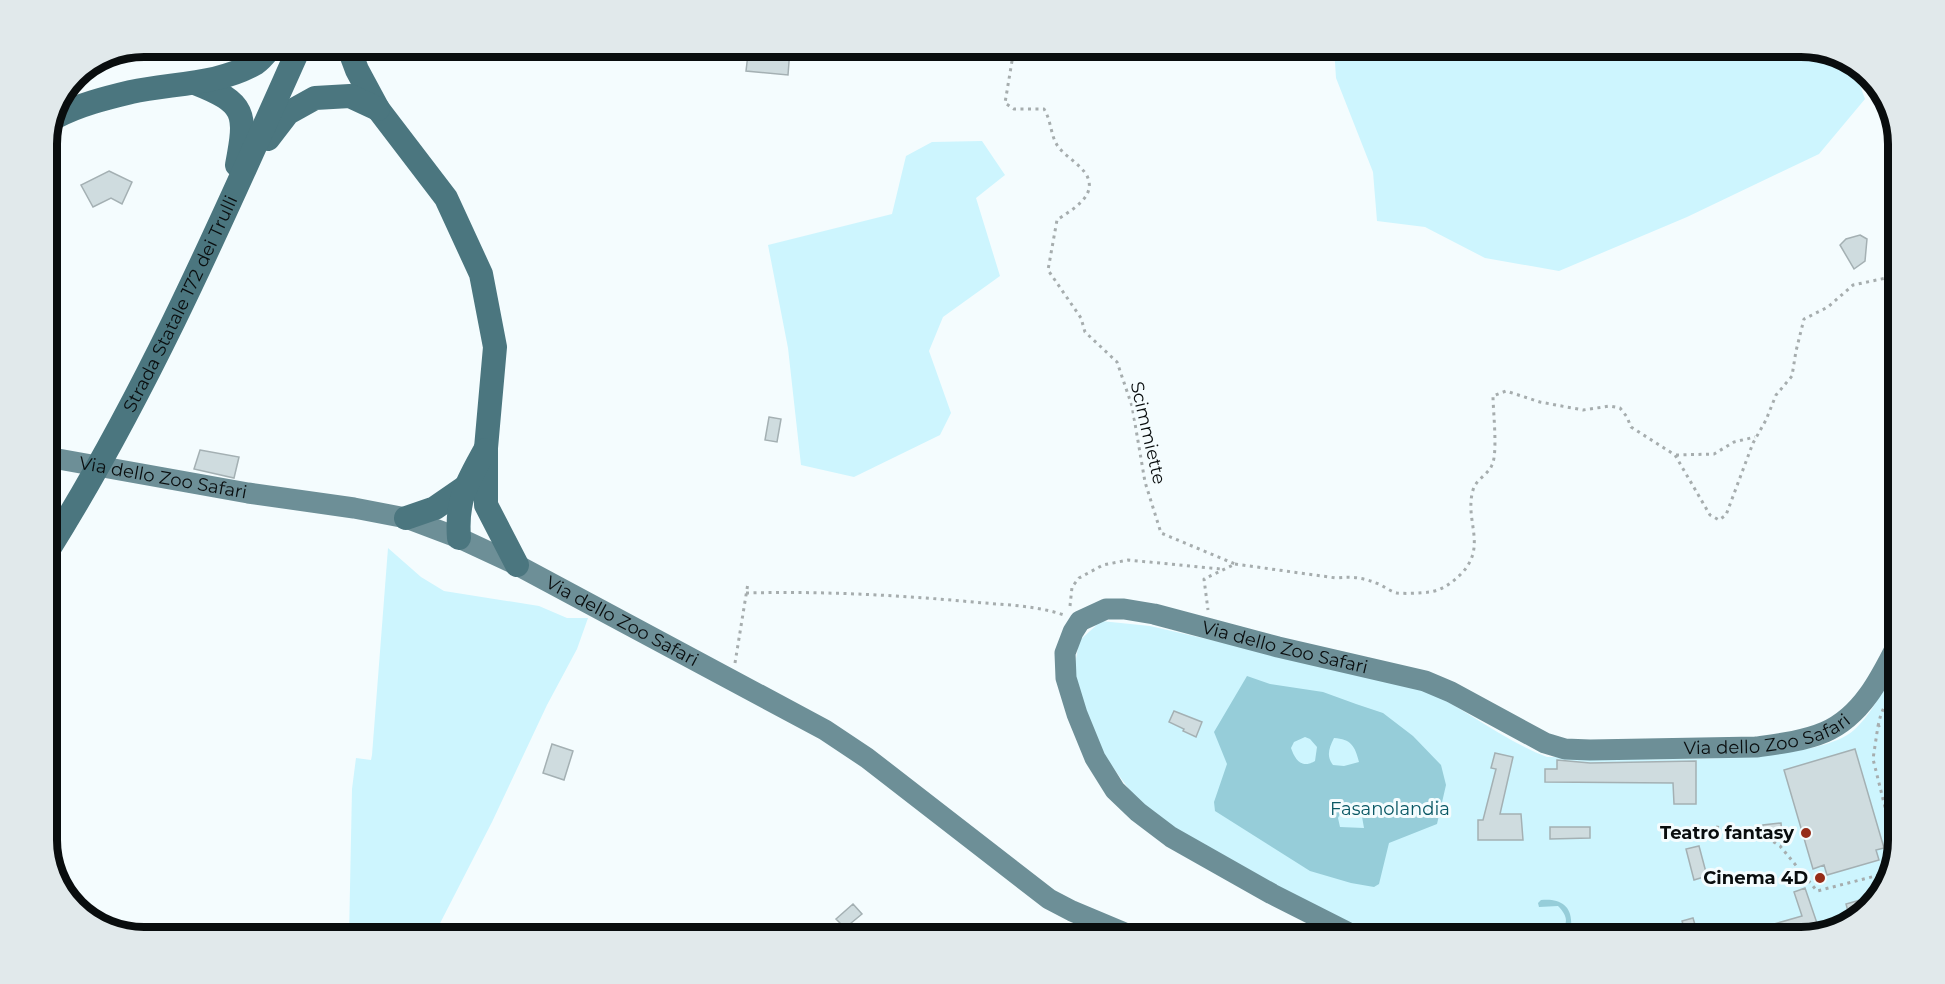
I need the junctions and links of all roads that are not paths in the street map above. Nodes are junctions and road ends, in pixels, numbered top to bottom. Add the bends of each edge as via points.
1 (262, 57) edge
2 (295, 57) edge
3 (352, 57) edge
4 (195, 83) junction
5 (378, 109) junction
6 (63, 113) edge
7 (248, 164) junction
8 (230, 204) junction
9 (486, 448) junction
10 (57, 459) edge
11 (464, 488) junction
12 (486, 505) junction
13 (406, 518) junction
14 (57, 536) edge
15 (459, 538) junction
16 (517, 565) junction
17 (1888, 661) edge
18 (1109, 927) edge
19 (1336, 927) edge

1 - 4 main road via 230,75
2 - 7 main road, Strada Statale 172 dei Trulli
3 - 5 main road
4 - 6 main road via 131,92
4 - 8 main road via 221,93 241,114 243,128
5 - 7 main road via 350,96 315,98 288,113
5 - 9 main road via 447,198 480,274 495,347
7 - 8 main road, Strada Statale 172 dei Trulli
8 - 14 main road, Strada Statale 172 dei Trulli via 128,413
9 - 11 main road
9 - 12 main road
10 - 13 street, Via dello Zoo Safari
11 - 13 main road via 435,508
11 - 15 main road via 458,516
12 - 15 main road via 476,524
12 - 16 main road
13 - 15 street, Via dello Zoo Safari
15 - 16 street, Via dello Zoo Safari
16 - 18 street, Via dello Zoo Safari via 825,729 1049,899
17 - 19 street, Via dello Zoo Safari via 1857,710 1825,732 1756,747 1564,749 1425,681 1124,609 1106,609 1074,619 1065,653 1066,678 1095,758 1115,790 1171,837

